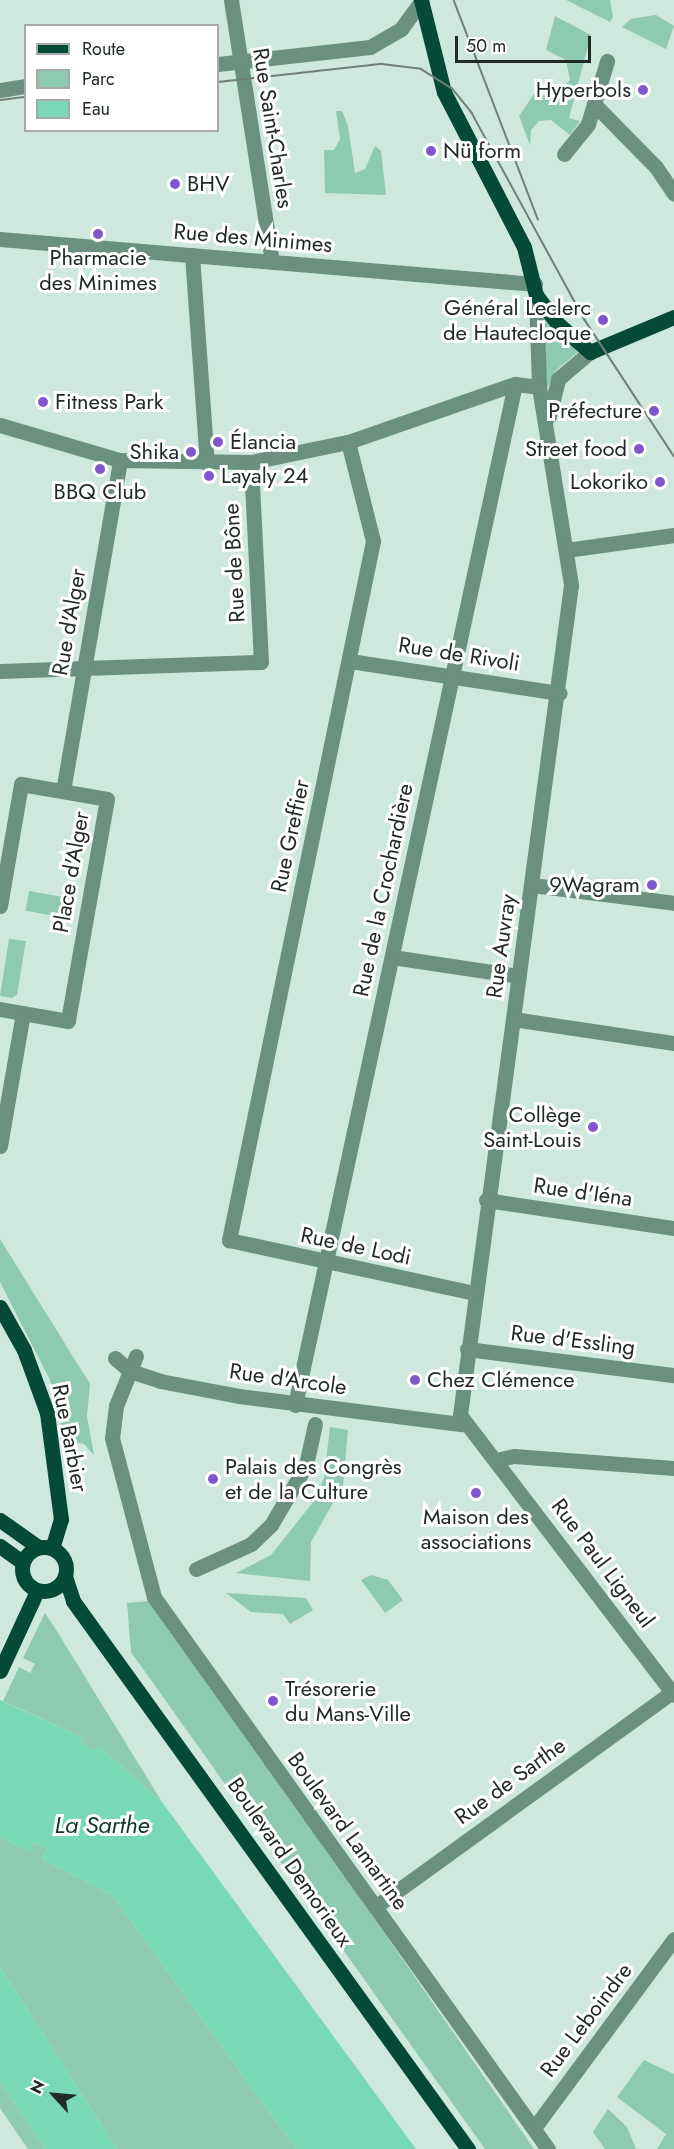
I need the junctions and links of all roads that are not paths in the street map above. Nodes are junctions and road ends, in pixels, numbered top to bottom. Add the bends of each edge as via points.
1 (231, 0) edge
2 (421, 0) edge
3 (607, 61) dead end
4 (239, 62) junction
5 (219, 64) edge
6 (24, 86) edge
7 (0, 90) edge
8 (594, 104) junction
9 (564, 154) dead end
10 (674, 194) edge
11 (0, 239) edge
12 (192, 255) junction
13 (272, 262) junction
14 (535, 289) junction
15 (674, 317) edge
16 (591, 352) junction
17 (515, 384) junction
18 (544, 397) junction
19 (0, 425) edge
20 (348, 442) junction
21 (120, 460) junction
22 (251, 462) junction
23 (207, 463) junction
24 (674, 535) edge
25 (566, 550) junction
26 (350, 661) junction
27 (84, 669) junction
28 (0, 671) edge
29 (452, 676) junction
30 (560, 693) junction
31 (63, 792) junction
32 (532, 885) junction
33 (1, 899) edge
34 (674, 903) edge
35 (392, 957) junction
36 (519, 976) junction
37 (0, 1009) edge
38 (23, 1013) junction
39 (513, 1019) junction
40 (674, 1043) edge
41 (0, 1146) edge
42 (486, 1200) junction
43 (674, 1228) edge
44 (229, 1240) joint
45 (326, 1263) junction
46 (474, 1293) junction
47 (0, 1307) edge
48 (467, 1349) junction
49 (136, 1356) dead end
50 (115, 1358) dead end
51 (130, 1371) junction
52 (674, 1375) edge
53 (297, 1398) junction
54 (315, 1424) dead end
55 (462, 1424) junction
56 (496, 1460) junction
57 (674, 1468) edge
58 (0, 1520) edge
59 (0, 1546) edge
60 (45, 1548) junction
61 (22, 1562) junction
62 (196, 1569) dead end
63 (65, 1576) junction
64 (53, 1590) junction
65 (37, 1591) junction
66 (73, 1602) junction
67 (1, 1670) edge
68 (674, 1671) edge
69 (657, 1672) junction
70 (673, 1694) edge
71 (375, 1906) junction
72 (674, 1939) edge
73 (534, 2128) junction
74 (468, 2149) edge
75 (548, 2149) edge

1 - 4 street, Rue Saint-Charles
2 - 4 street via 401,29 370,47
2 - 14 main road via 444,92 531,262
3 - 8 street
4 - 5 street
4 - 13 street, Rue Saint-Charles
6 - 7 street
8 - 9 street via 588,124
8 - 10 street via 656,167
11 - 12 street, Rue des Minimes
12 - 13 street, Rue des Minimes
12 - 23 street
13 - 14 street, Rue des Minimes via 502,282
14 - 16 main road via 568,336
14 - 18 street
15 - 16 main road
16 - 18 street via 560,376
17 - 18 street
17 - 20 street
17 - 29 street, Rue de la Crochardière
18 - 25 street, Rue Auvray
19 - 21 street
20 - 22 street
20 - 26 street, Rue Greffier via 374,541
21 - 23 street
21 - 27 street, Rue d'Alger
22 - 23 street
22 - 27 street, Rue de Bône via 261,662
24 - 25 street
25 - 30 street, Rue Auvray via 571,585
26 - 29 street, Rue de Rivoli
26 - 44 street, Rue Greffier
27 - 28 street
27 - 31 street, Rue d'Alger
29 - 30 street, Rue de Rivoli
29 - 35 street, Rue de la Crochardière
30 - 32 street, Rue Auvray
31 - 33 street, Place d'Alger via 21,784
31 - 38 street, Place d'Alger via 107,799 68,1021
32 - 34 street
32 - 36 street, Rue Auvray
35 - 36 street
35 - 45 street, Rue de la Crochardière
36 - 39 street, Rue Auvray
37 - 38 street, Place d'Alger
38 - 41 street
39 - 40 street
39 - 42 street, Rue Auvray
42 - 43 street, Rue d'Iéna
42 - 46 street, Rue Auvray
44 - 45 street, Rue de Lodi
45 - 46 street, Rue de Lodi
45 - 53 street, Rue de la Crochardière
46 - 48 street, Rue Auvray
47 - 60 main road, Rue Barbier via 24,1350 47,1413 62,1519
48 - 52 street, Rue d'Essling
48 - 55 street, Rue Auvray via 460,1407
49 - 51 street, Boulevard Lamartine
50 - 51 street, Rue d'Arcole
51 - 53 street, Rue d'Arcole
51 - 71 street, Boulevard Lamartine via 112,1438 154,1597
53 - 55 street, Rue d'Arcole
54 - 62 street via 306,1465 271,1525 251,1544
55 - 56 street
56 - 57 street via 514,1456
56 - 69 street, Rue Paul Ligneul
58 - 60 main road
59 - 61 main road
60 - 61 main road
60 - 63 main road via 63,1557
61 - 65 main road via 23,1578
63 - 64 main road
63 - 66 main road, Boulevard Demorieux
64 - 65 main road
64 - 66 main road, Boulevard Demorieux
65 - 67 main road
66 - 74 main road, Boulevard Demorieux
68 - 69 street
69 - 70 street, Rue Paul Ligneul
70 - 71 street, Rue de Sarthe
71 - 73 street, Boulevard Lamartine
72 - 73 street, Rue Leboindre
73 - 75 street, Boulevard Lamartine

